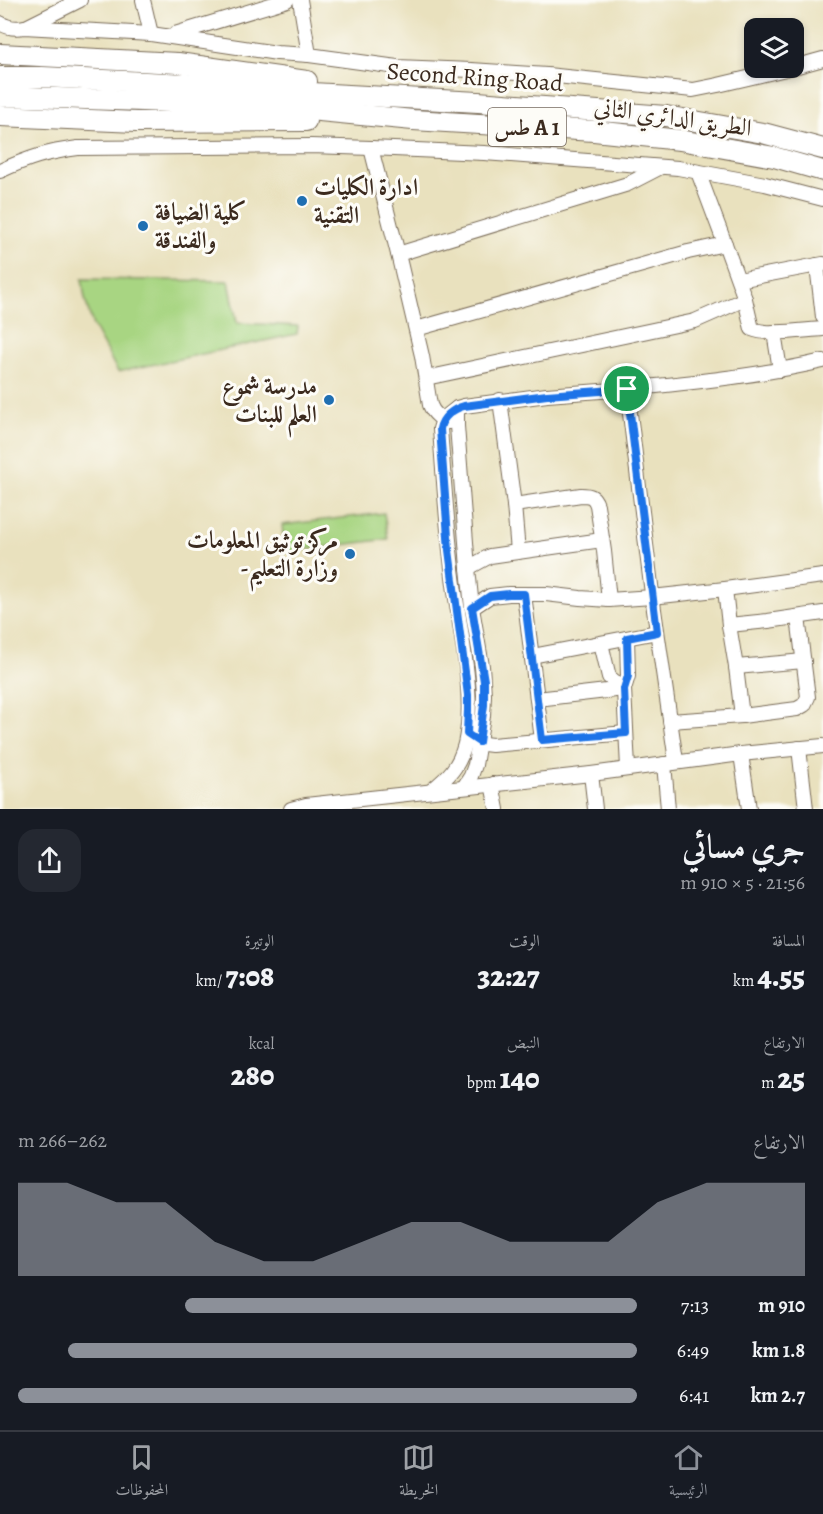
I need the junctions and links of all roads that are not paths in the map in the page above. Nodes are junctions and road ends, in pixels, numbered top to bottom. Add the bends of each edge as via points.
1 (80, 0) edge
2 (143, 0) edge
3 (287, 0) edge
4 (300, 0) edge
5 (0, 23) edge
6 (24, 27) junction
7 (151, 34) junction
8 (170, 36) junction
9 (0, 54) edge
10 (309, 55) junction
11 (823, 59) edge
12 (804, 64) edge
13 (0, 77) edge
14 (747, 78) edge
15 (228, 95) junction
16 (0, 96) edge
17 (413, 98) junction
18 (0, 116) edge
19 (413, 120) junction
20 (371, 147) junction
21 (823, 149) edge
22 (662, 167) junction
23 (0, 171) edge
24 (823, 171) edge
25 (698, 172) junction
26 (823, 199) edge
27 (725, 244) junction
28 (398, 254) junction
29 (820, 265) edge
30 (739, 280) junction
31 (745, 299) junction
32 (823, 306) edge
33 (823, 317) edge
34 (416, 329) junction
35 (823, 329) edge
36 (774, 332) junction
37 (823, 361) edge
38 (780, 370) junction
39 (426, 378) junction
40 (627, 389) junction
41 (500, 400) junction
42 (457, 408) junction
43 (443, 419) junction
44 (457, 426) junction
45 (514, 505) junction
46 (602, 540) junction
47 (518, 552) junction
48 (468, 568) junction
49 (823, 576) edge
50 (725, 589) junction
51 (524, 594) junction
52 (652, 597) junction
53 (609, 600) junction
54 (472, 608) junction
55 (823, 613) edge
56 (798, 617) junction
57 (729, 625) junction
58 (657, 632) junction
59 (627, 638) junction
60 (601, 643) junction
61 (532, 656) junction
62 (804, 661) junction
63 (736, 667) junction
64 (624, 689) junction
65 (537, 699) junction
66 (742, 716) junction
67 (670, 722) junction
68 (626, 733) junction
69 (467, 734) junction
70 (542, 740) junction
71 (479, 742) junction
72 (823, 746) edge
73 (799, 748) junction
74 (741, 754) junction
75 (670, 763) junction
76 (628, 768) junction
77 (591, 774) junction
78 (492, 784) junction
79 (464, 788) junction
80 (430, 791) junction
81 (327, 806) edge
82 (291, 809) edge
83 (497, 809) edge
84 (595, 809) edge
85 (668, 809) edge
86 (750, 809) edge
87 (806, 809) edge

1 - 6 street
2 - 7 street
3 - 8 street
4 - 10 street
5 - 6 street
6 - 7 street
7 - 8 street
8 - 10 street
9 - 17 highway via 178,63
10 - 14 street via 398,67 537,74 693,90
11 - 12 street
13 - 15 highway via 42,77
15 - 16 highway, Second Ring Road
15 - 17 highway, Second Ring Road / طس A 1 via 275,91
15 - 19 highway, الطريق الدائري الثاني / طس A 1 via 278,107
17 - 21 highway, Second Ring Road / طس A 1 via 666,116 763,133
18 - 19 highway via 136,122
19 - 24 highway, الطريق الدائري الثاني / طس A 1 via 680,140 774,157
20 - 22 street
20 - 23 street via 78,148 35,156
20 - 28 street
22 - 25 street
22 - 28 street via 628,184
25 - 26 street
25 - 27 street
27 - 30 street
27 - 34 street
28 - 34 street
29 - 30 street
29 - 32 street
30 - 31 street
31 - 36 street via 752,329
31 - 39 street via 695,321
32 - 33 street
34 - 39 street
35 - 36 street
36 - 38 street
37 - 38 street
38 - 40 street
39 - 43 street via 430,405
40 - 41 street
40 - 52 street
41 - 42 street
41 - 45 street
42 - 43 street
42 - 44 street
43 - 44 street
43 - 69 street via 440,429 449,550 468,695
44 - 48 street
45 - 46 street via 589,495 595,498
45 - 47 street
46 - 47 street
46 - 53 street
47 - 48 street via 490,556
48 - 54 street
49 - 50 street
50 - 52 street
50 - 57 street
51 - 53 street
51 - 54 street via 490,596
51 - 61 street
52 - 53 street
52 - 58 street
54 - 71 street via 484,681
55 - 56 street
56 - 57 street
56 - 62 street
57 - 63 street
58 - 59 street
58 - 67 street
59 - 60 street
59 - 64 street via 628,676
60 - 61 street
60 - 64 street via 609,676
61 - 65 street
62 - 63 street
62 - 66 street via 808,697 804,705
63 - 66 street
64 - 65 street
64 - 68 street
65 - 70 street
66 - 67 street
67 - 75 street
68 - 70 street
68 - 76 street
69 - 71 street
69 - 80 street via 453,772
70 - 71 street via 492,745
71 - 79 street via 473,772
72 - 73 street
73 - 74 street
73 - 87 street
74 - 75 street
74 - 86 street
75 - 76 street
75 - 85 street
76 - 77 street
77 - 78 street
77 - 84 street
78 - 79 street
78 - 83 street
79 - 80 street
80 - 81 street
81 - 82 street

